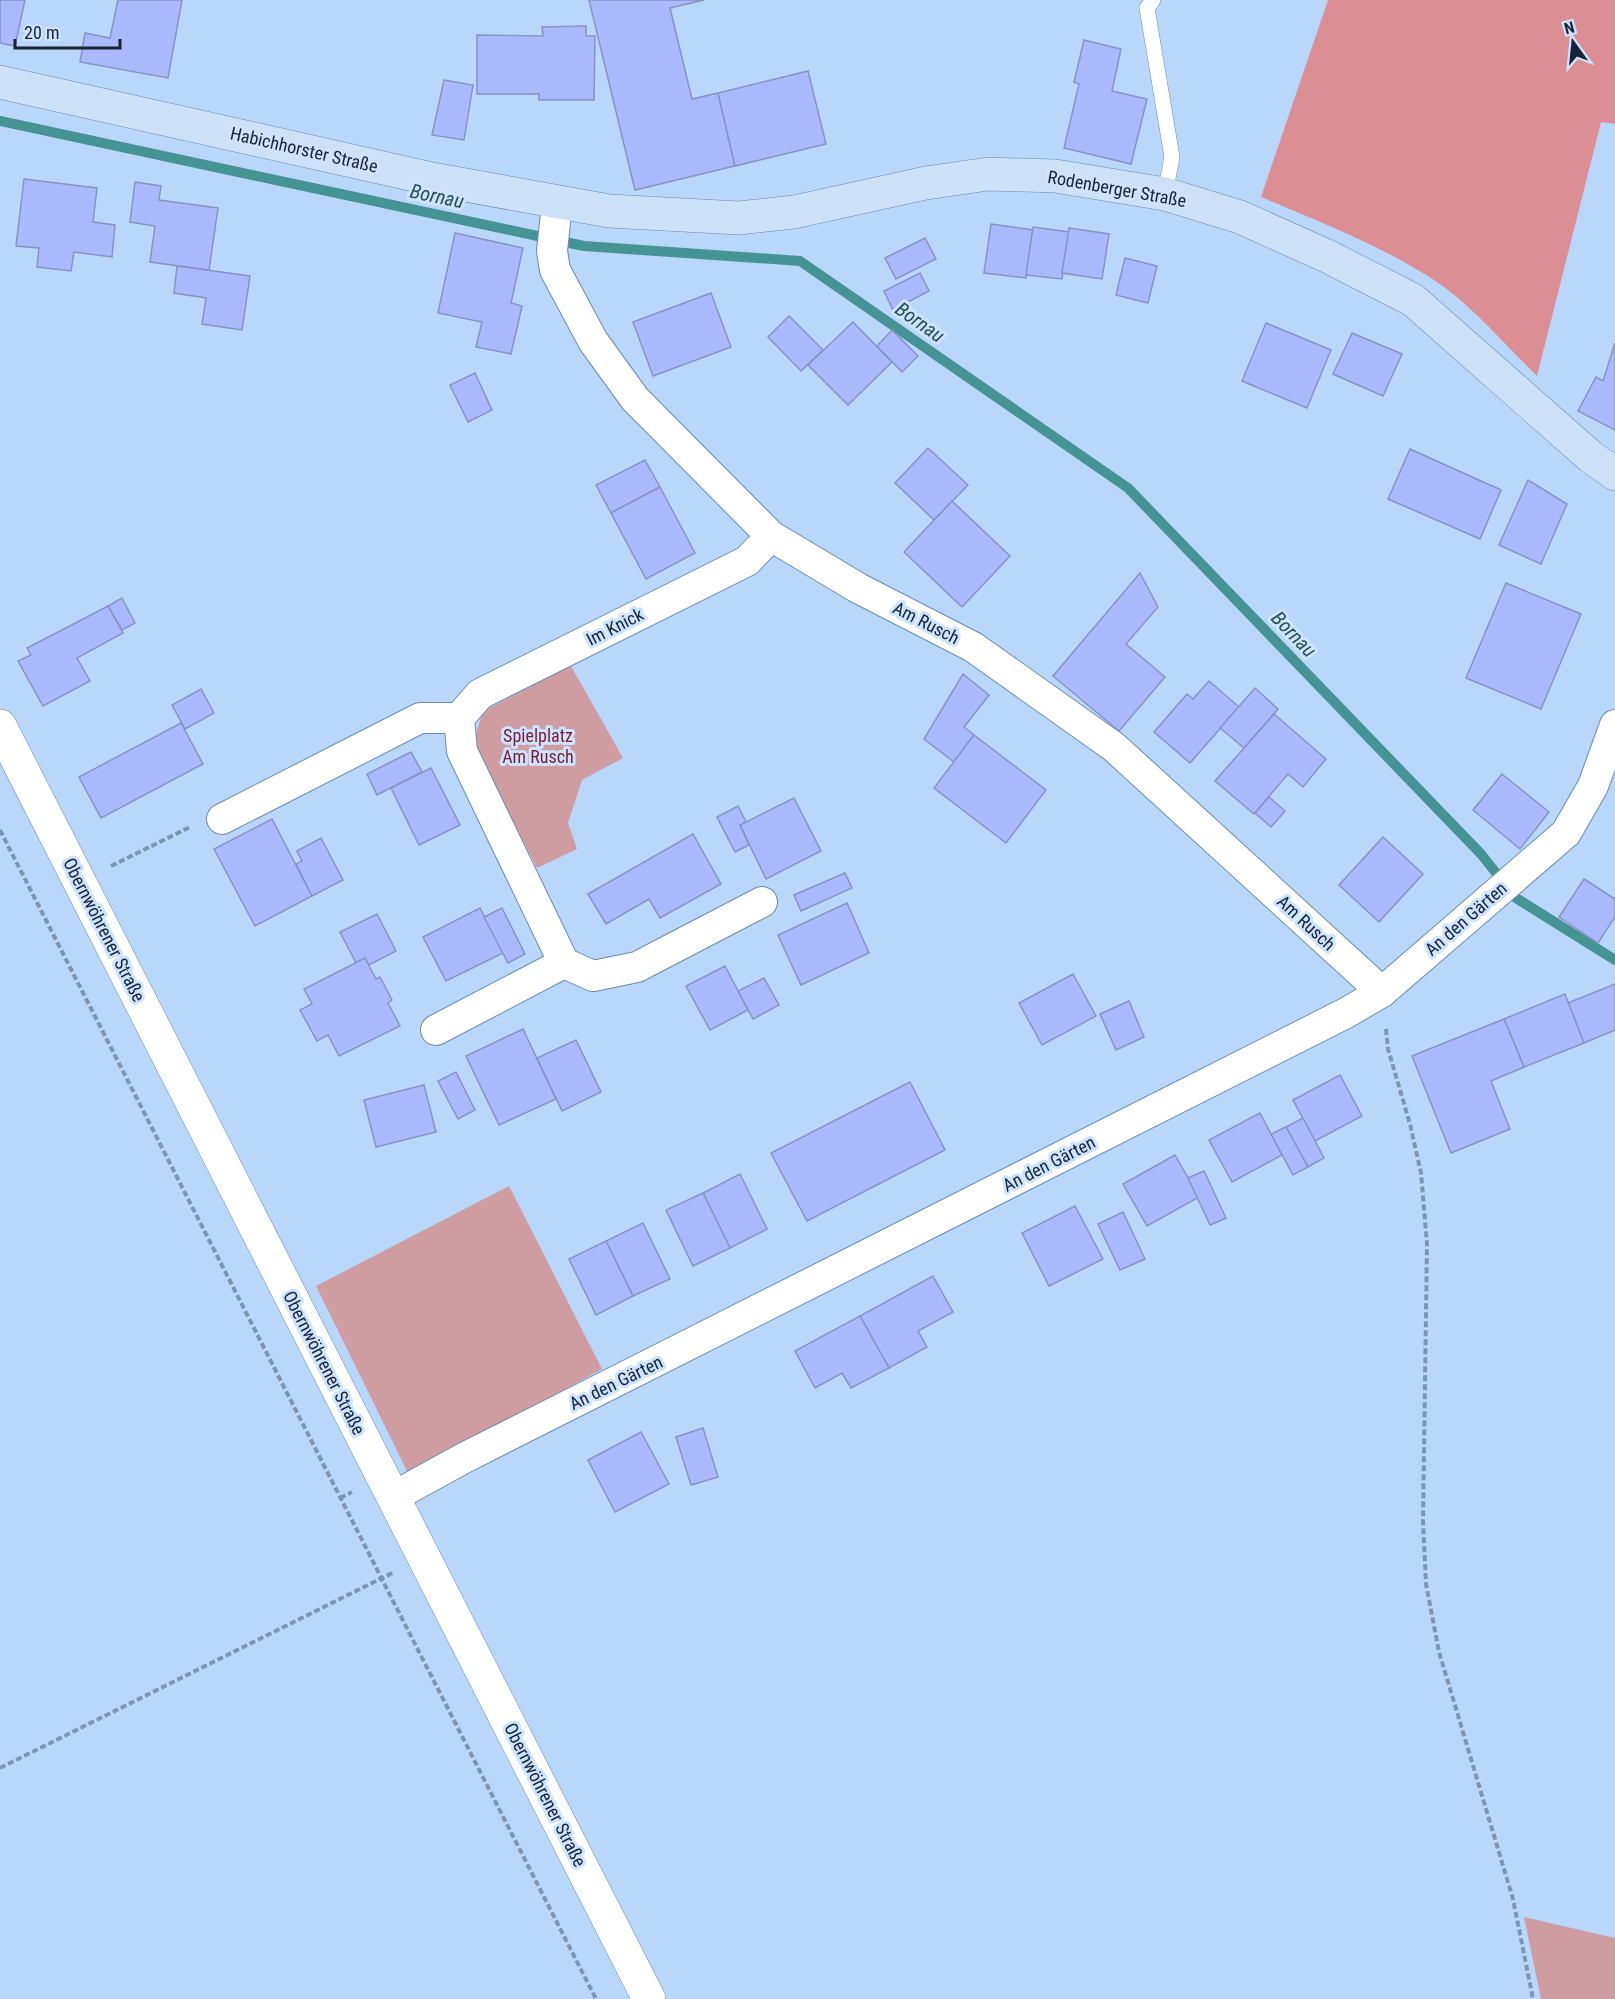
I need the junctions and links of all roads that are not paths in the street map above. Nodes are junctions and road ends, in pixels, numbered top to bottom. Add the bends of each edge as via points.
1 (1153, 0) edge
2 (0, 82) edge
3 (1165, 194) junction
4 (609, 211) joint
5 (554, 228) junction
6 (1615, 474) edge
7 (771, 536) junction
8 (459, 718) junction
9 (1615, 725) edge
10 (0, 726) edge
11 (222, 819) road end
12 (762, 902) dead end
13 (564, 963) junction
14 (1382, 993) junction
15 (436, 1030) dead end
16 (393, 1497) junction
17 (649, 1999) edge

1 - 3 lane via 1147,9 1172,157
2 - 5 main road, Habichhorster Straße via 432,179
3 - 4 main road, Rodenberger Straße via 1055,176 988,174 926,183 794,212 739,218
3 - 6 main road, Rodenberger Straße via 1240,217 1413,300
4 - 5 main road, Habichhorster Straße
5 - 7 street, Am Rusch via 555,270 593,341 635,399
7 - 8 street, Im Knick via 747,561 480,694
7 - 14 street, Am Rusch via 858,588 973,647 1114,747
8 - 11 street via 420,718
8 - 13 street via 462,751
9 - 14 street, An den Gärten via 1593,786 1566,833
10 - 16 street, Obernwöhrener Straße
12 - 13 street via 637,967 593,976
13 - 15 street
14 - 16 street, An den Gärten
16 - 17 street, Obernwöhrener Straße

